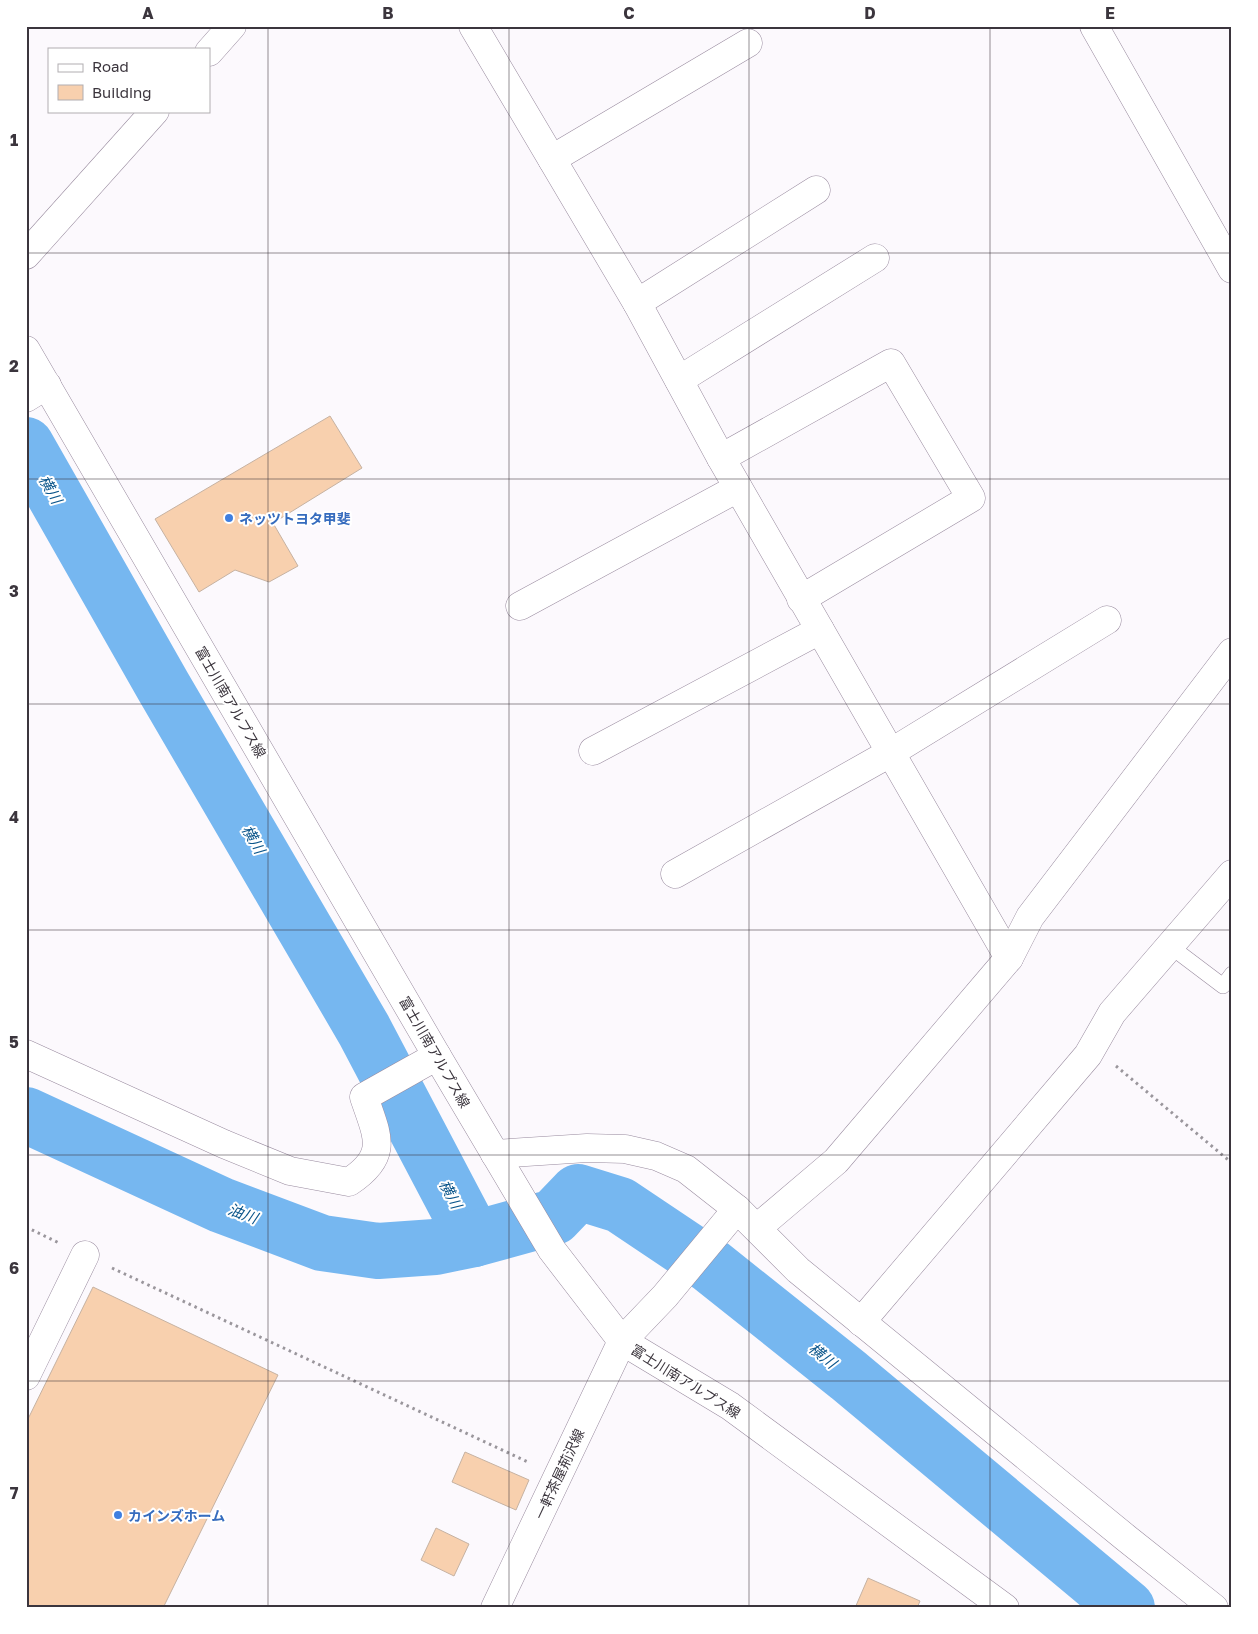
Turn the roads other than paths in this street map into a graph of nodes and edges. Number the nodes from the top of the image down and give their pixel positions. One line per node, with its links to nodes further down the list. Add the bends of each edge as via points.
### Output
1 (232, 26): 5 (street)
2 (473, 26): 7 (street)
3 (1094, 26): 11 (street)
4 (748, 43): 7 (street)
5 (210, 51)
6 (154, 112): 9 (street)
7 (552, 159): 12 (street)
8 (816, 190): 12 (street)
9 (26, 254)
10 (875, 258): 14 (street)
11 (1232, 269)
12 (637, 303): 14 (street)
13 (26, 350): 15 (street, 富士川南アルプス線)
14 (680, 380): 16 (street)
15 (33, 394): 31 (street, 富士川南アルプス線)
16 (720, 458): 17 (street); 18 (street, via 891,364 971,498)
17 (738, 488): 18 (street); 19 (street)
18 (801, 599): 21 (street)
19 (520, 606)
20 (1107, 620): 24 (street)
21 (820, 630): 23 (street); 24 (street)
22 (1232, 652): 28 (street, via 1030,917)
23 (593, 751)
24 (890, 753): 25 (street); 28 (street)
25 (674, 874)
26 (1232, 874): 27 (street)
27 (1170, 946): 29 (lane, via 1223,986); 36 (street, via 1112,1014 1088,1055)
28 (1009, 958): 34 (street, via 836,1161)
29 (1232, 974)
30 (26, 1054): 31 (street, via 290,1171 349,1182 372,1163 378,1140 364,1096)
31 (437, 1056): 32 (street, 富士川南アルプス線)
32 (495, 1154): 33 (street, via 587,1148 656,1156 686,1169); 37 (street, 富士川南アルプス線, via 552,1250)
33 (732, 1216): 34 (street); 37 (street, 一軒茶屋荊沢線, via 665,1296)
34 (757, 1228): 36 (street, via 798,1270)
35 (85, 1255): 38 (street)
36 (861, 1322): 41 (street)
37 (622, 1341): 39 (street, 一軒茶屋荊沢線); 40 (street, 富士川南アルプス線, via 730,1406)
38 (26, 1376)
39 (495, 1608)
40 (1005, 1608)
41 (1214, 1608)

